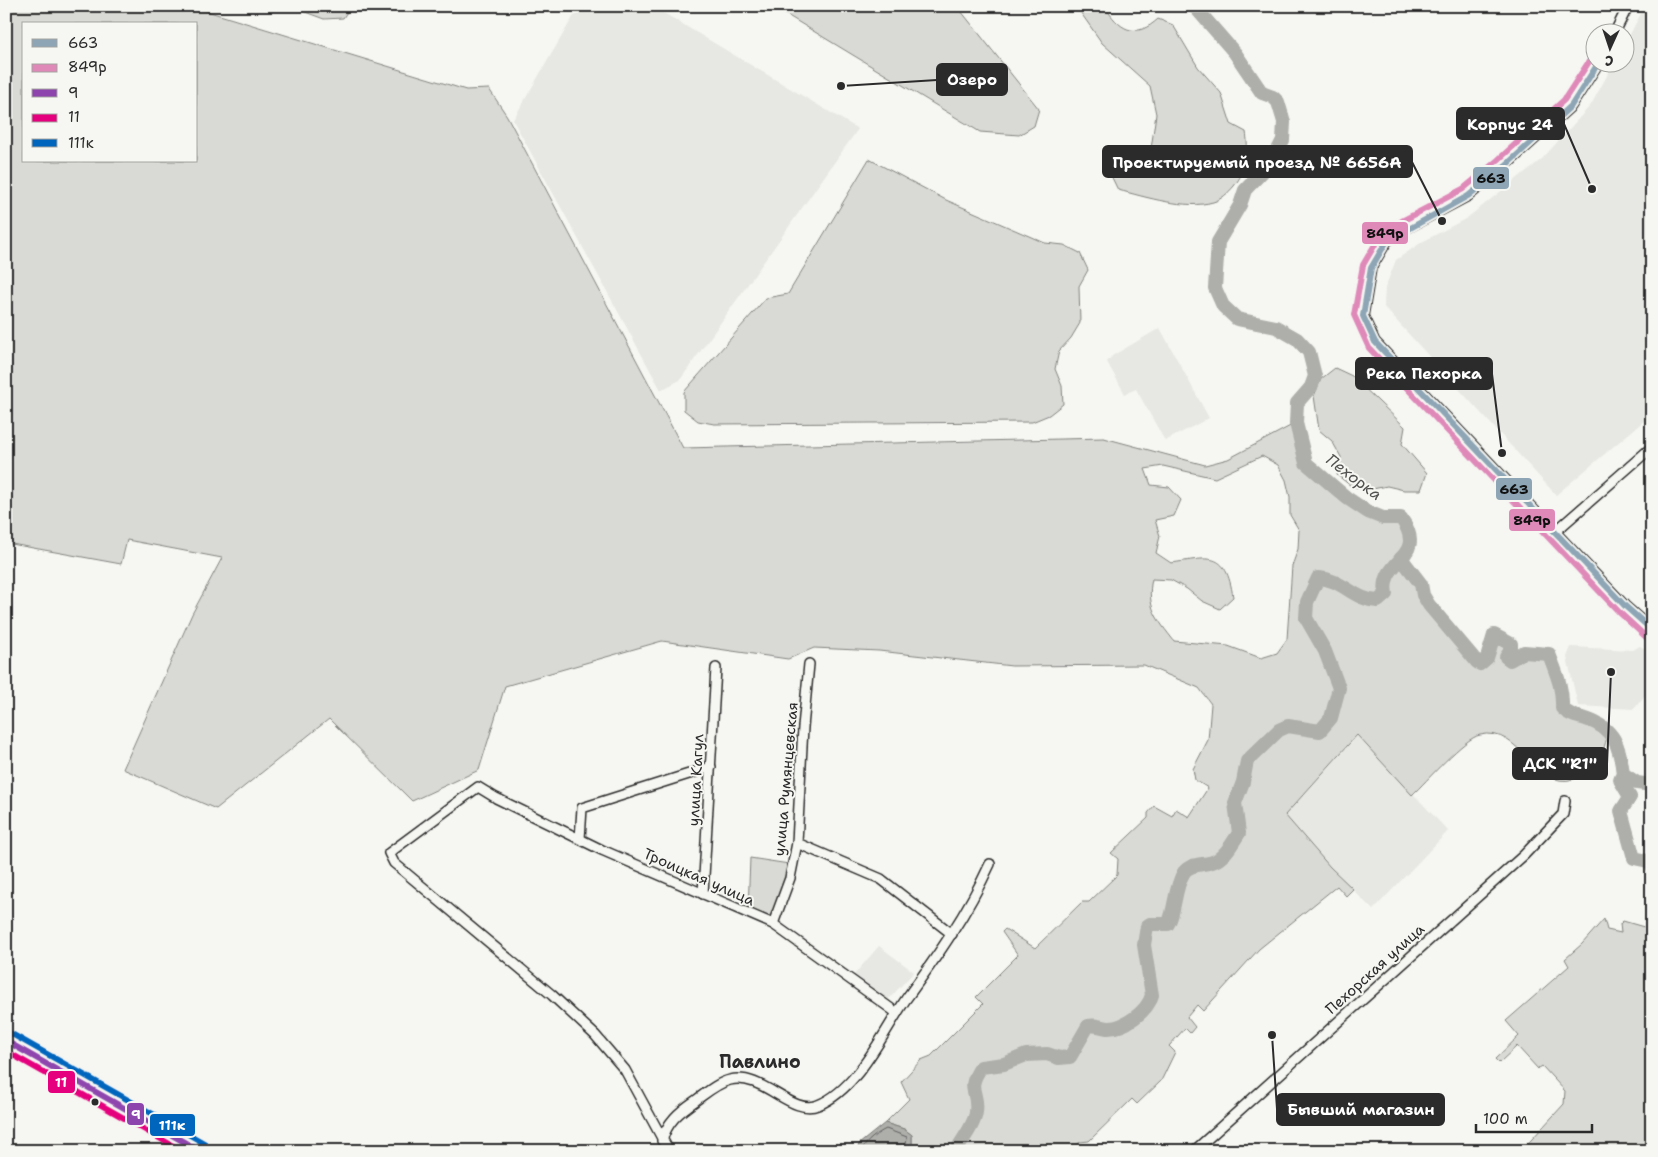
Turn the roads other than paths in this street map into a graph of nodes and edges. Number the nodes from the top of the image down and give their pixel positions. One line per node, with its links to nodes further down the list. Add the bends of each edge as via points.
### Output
1 (1628, 6): 2 (street)
2 (1619, 22)
3 (1593, 72): 5 (street, via 1571,106 1504,167 1468,196 1387,241 1371,268 1363,316 1375,342)
4 (1652, 447): 5 (street)
5 (1556, 531): 6 (street, via 1625,606)
6 (1652, 630)
7 (809, 664): 12 (street, улица Румянцевская)
8 (716, 668): 9 (street, улица Кагул)
9 (711, 767): 11 (street, via 582,808); 14 (street, улица Кагул)
10 (1565, 801): 22 (street, Пехорская улица, via 1563,814 1524,855)
11 (580, 839): 14 (street, Троицкая улица); 19 (street, Троицкая улица, via 478,787 389,852 394,863 595,1035 625,1070)
12 (797, 843): 15 (street, улица Румянцевская, via 790,878); 16 (street, via 881,880)
13 (990, 864): 16 (street, via 972,903)
14 (703, 894): 15 (street, Троицкая улица)
15 (773, 924): 17 (street, Троицкая улица)
16 (952, 934): 17 (street)
17 (897, 1013): 19 (street, via 849,1082 821,1104 803,1106 757,1081 731,1080 713,1088 682,1111 666,1127)
18 (6, 1042): 20 (main road)
19 (662, 1141): 21 (street)
20 (200, 1151)
21 (668, 1151)
22 (1194, 1151)

